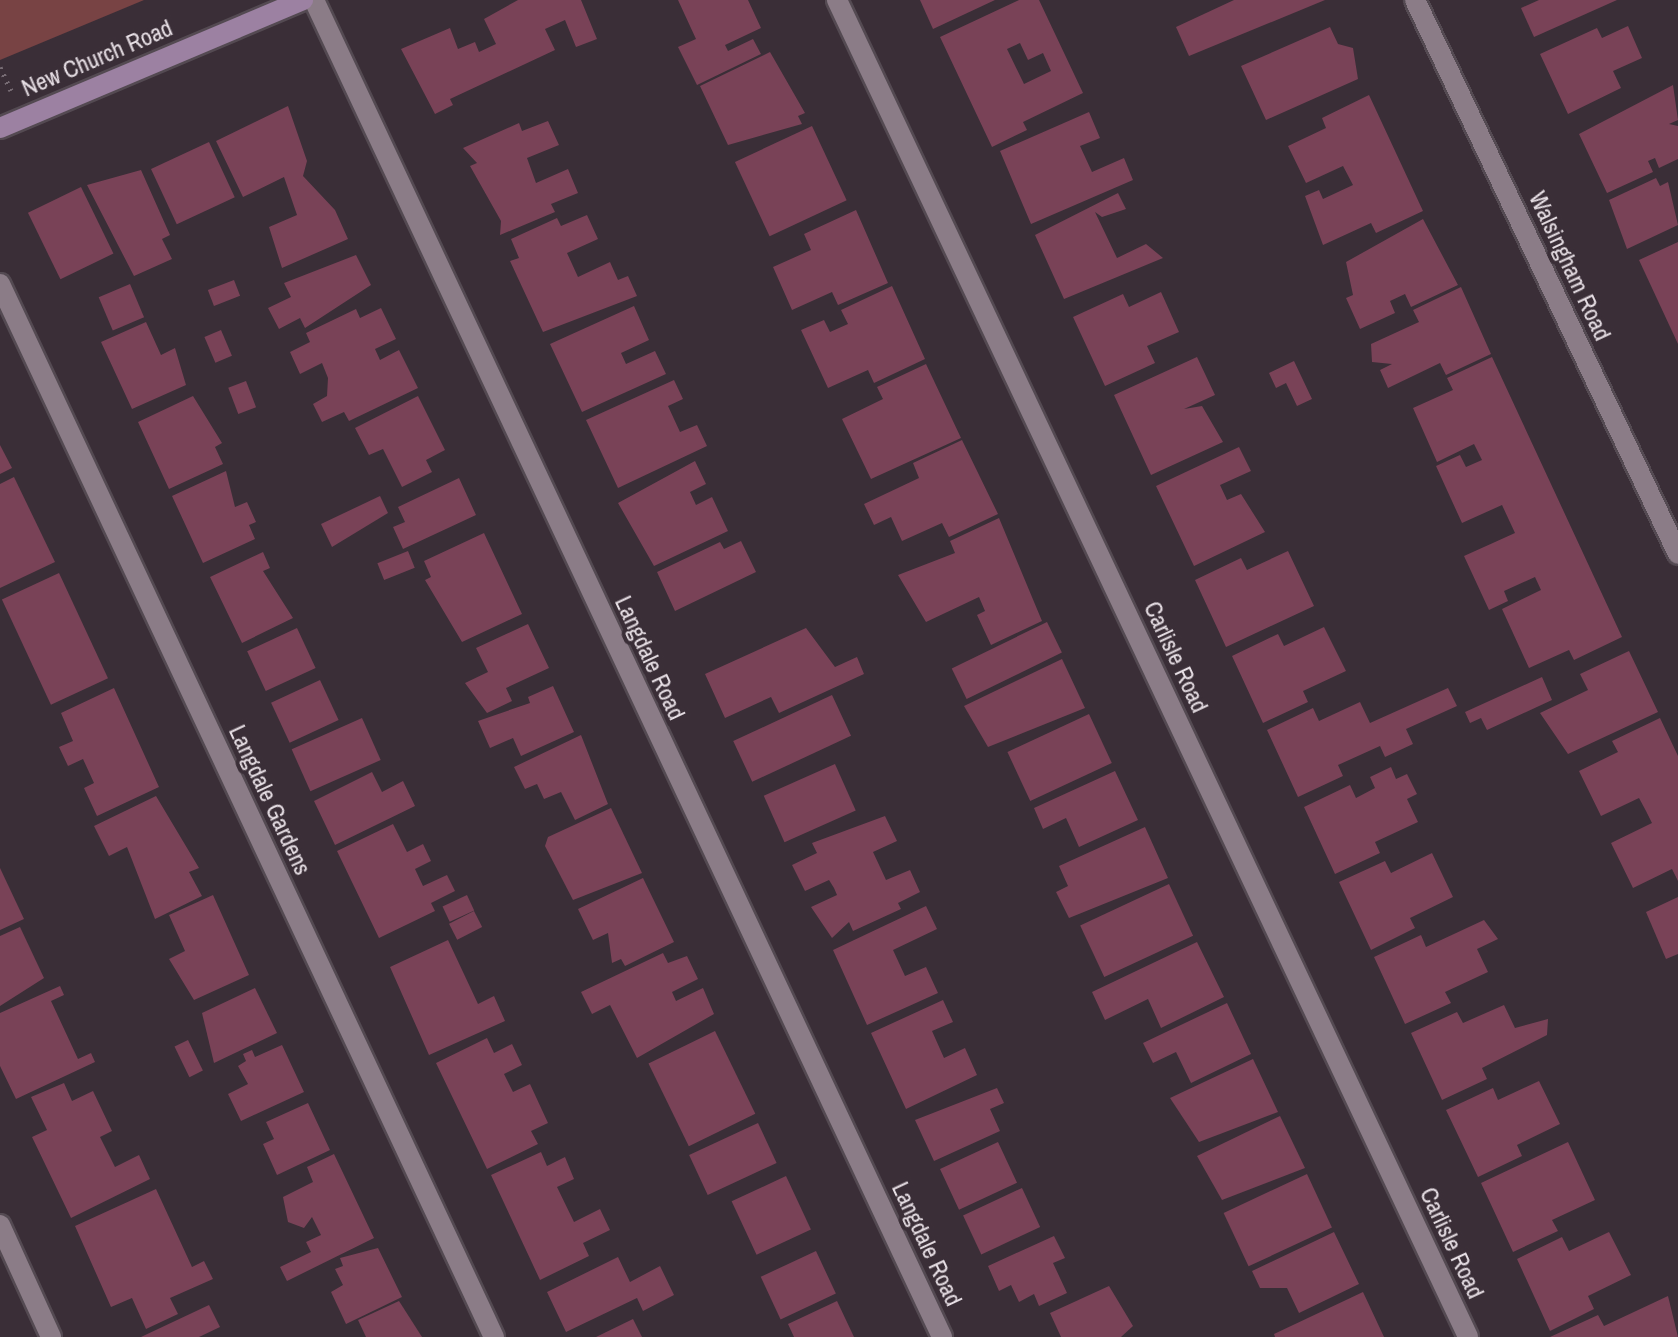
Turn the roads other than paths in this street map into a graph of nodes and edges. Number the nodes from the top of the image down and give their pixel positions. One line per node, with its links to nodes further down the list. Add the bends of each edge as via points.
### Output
1 (303, 0): 5 (main road, New Church Road)
2 (314, 0): 11 (street, Langdale Road)
3 (837, 0): 12 (street, Carlisle Road)
4 (1415, 0): 7 (street, Walsingham Road)
5 (0, 128)
6 (0, 284): 10 (street, Langdale Gardens)
7 (1678, 554)
8 (0, 1225): 9 (street)
9 (51, 1337)
10 (494, 1337)
11 (942, 1337)
12 (1468, 1337)

